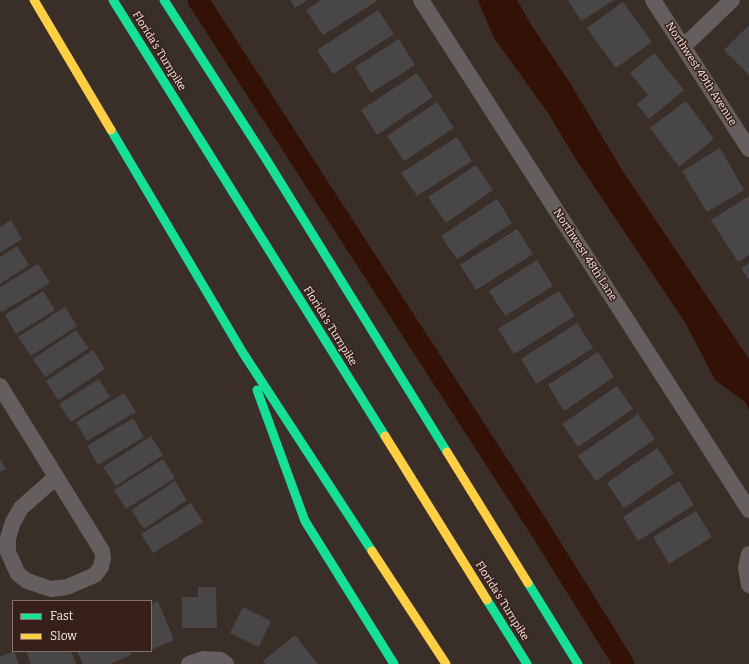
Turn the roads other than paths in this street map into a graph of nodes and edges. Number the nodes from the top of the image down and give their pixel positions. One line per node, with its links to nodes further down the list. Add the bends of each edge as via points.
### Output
1 (34, 0): 9 (highway)
2 (113, 0): 19 (highway, Florida's Turnpike)
3 (164, 0): 20 (highway, via 275,172)
4 (421, 0): 12 (street, Northwest 48th Lane)
5 (653, 0): 7 (street, Northwest 49th Avenue)
6 (732, 0): 7 (street)
7 (684, 46): 8 (street, Northwest 49th Avenue)
8 (749, 149)
9 (243, 353): 17 (highway, via 305,521); 18 (highway)
10 (0, 386): 11 (street)
11 (56, 477): 11 (street, via 21,508 8,538 8,552 18,574 27,581 51,589 67,587 95,575 101,567 103,558 98,544)
12 (749, 510)
13 (749, 554): 14 (street, via 746,567)
14 (749, 585)
15 (224, 662): 16 (street, via 203,659)
16 (189, 664)
17 (394, 664)
18 (446, 664)
19 (527, 664)
20 (578, 664)

